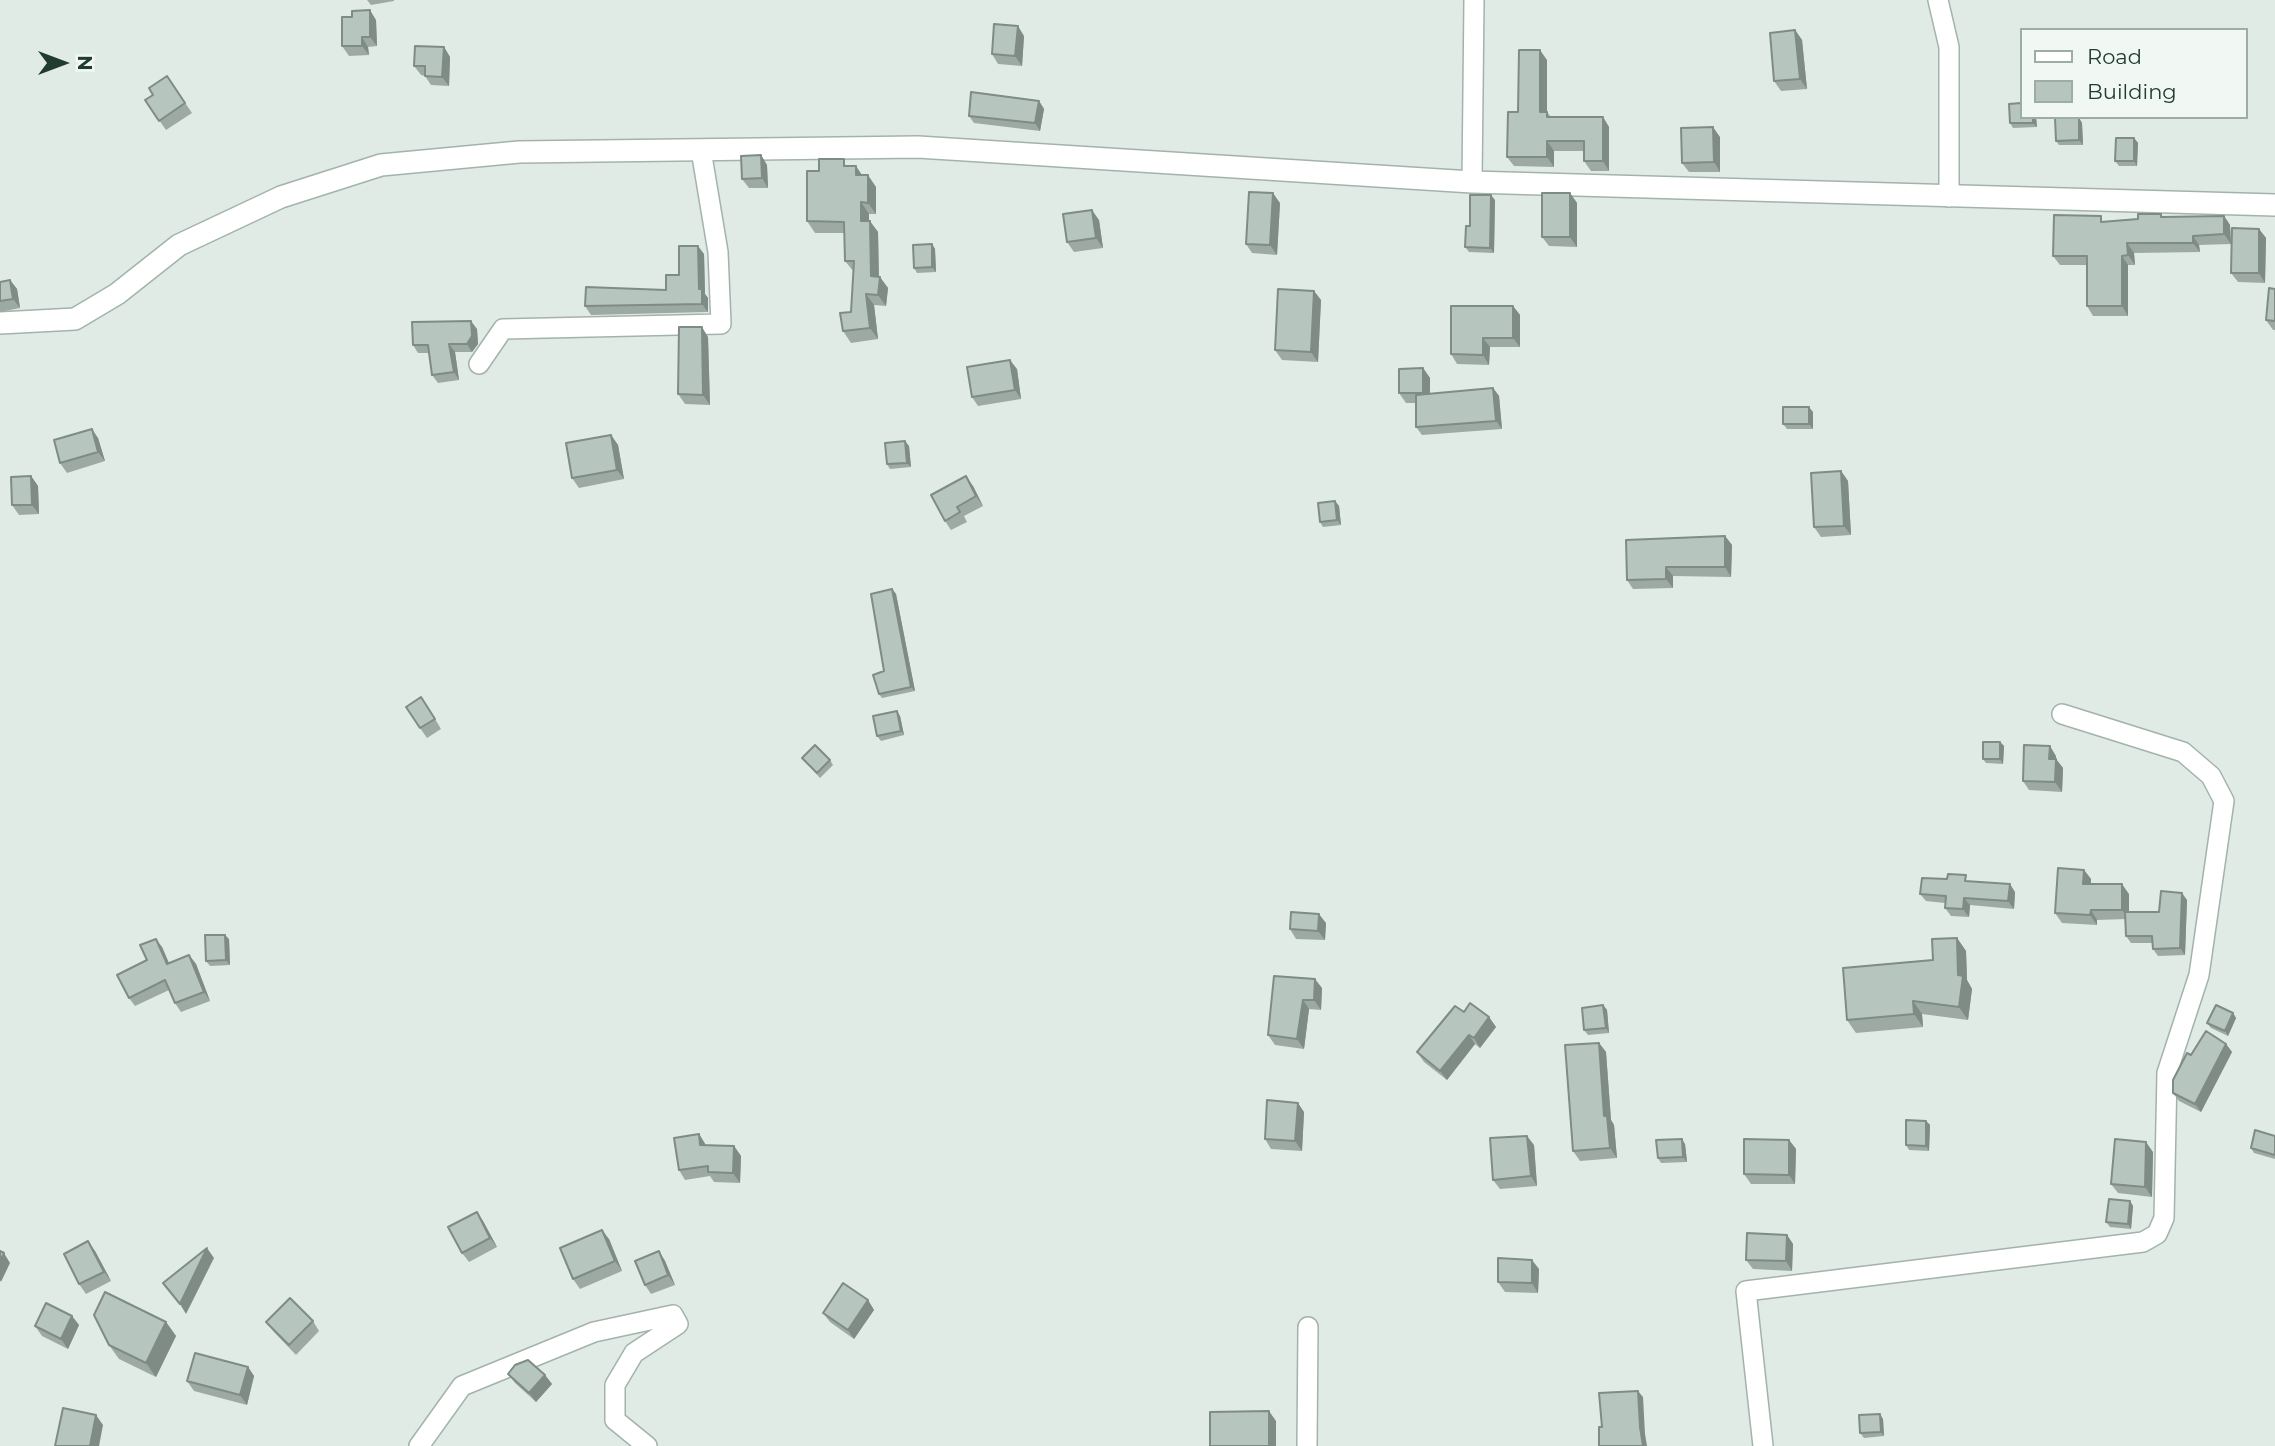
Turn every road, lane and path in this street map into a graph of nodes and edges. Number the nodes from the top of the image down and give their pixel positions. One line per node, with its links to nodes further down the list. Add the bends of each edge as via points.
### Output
1 (1474, 0): 4 (street)
2 (1938, 0): 5 (street, via 1949,47)
3 (701, 150): 4 (street, via 918,147); 7 (street, via 519,152 381,165 281,197 179,245 117,294 75,319); 8 (street, via 718,252 721,324 503,330)
4 (1472, 182): 5 (street)
5 (1949, 197): 6 (street)
6 (2275, 205)
7 (0, 323)
8 (479, 364)
9 (2062, 714): 14 (street, via 2183,752 2211,776 2224,801 2199,975 2167,1073 2164,1218 2157,1234 2143,1242 1746,1292)
10 (1308, 1327): 13 (street)
11 (419, 1446): 12 (street, via 462,1387 594,1332 673,1315 678,1324 634,1353 615,1385 615,1420)
12 (647, 1446)
13 (1307, 1446)
14 (1763, 1446)

